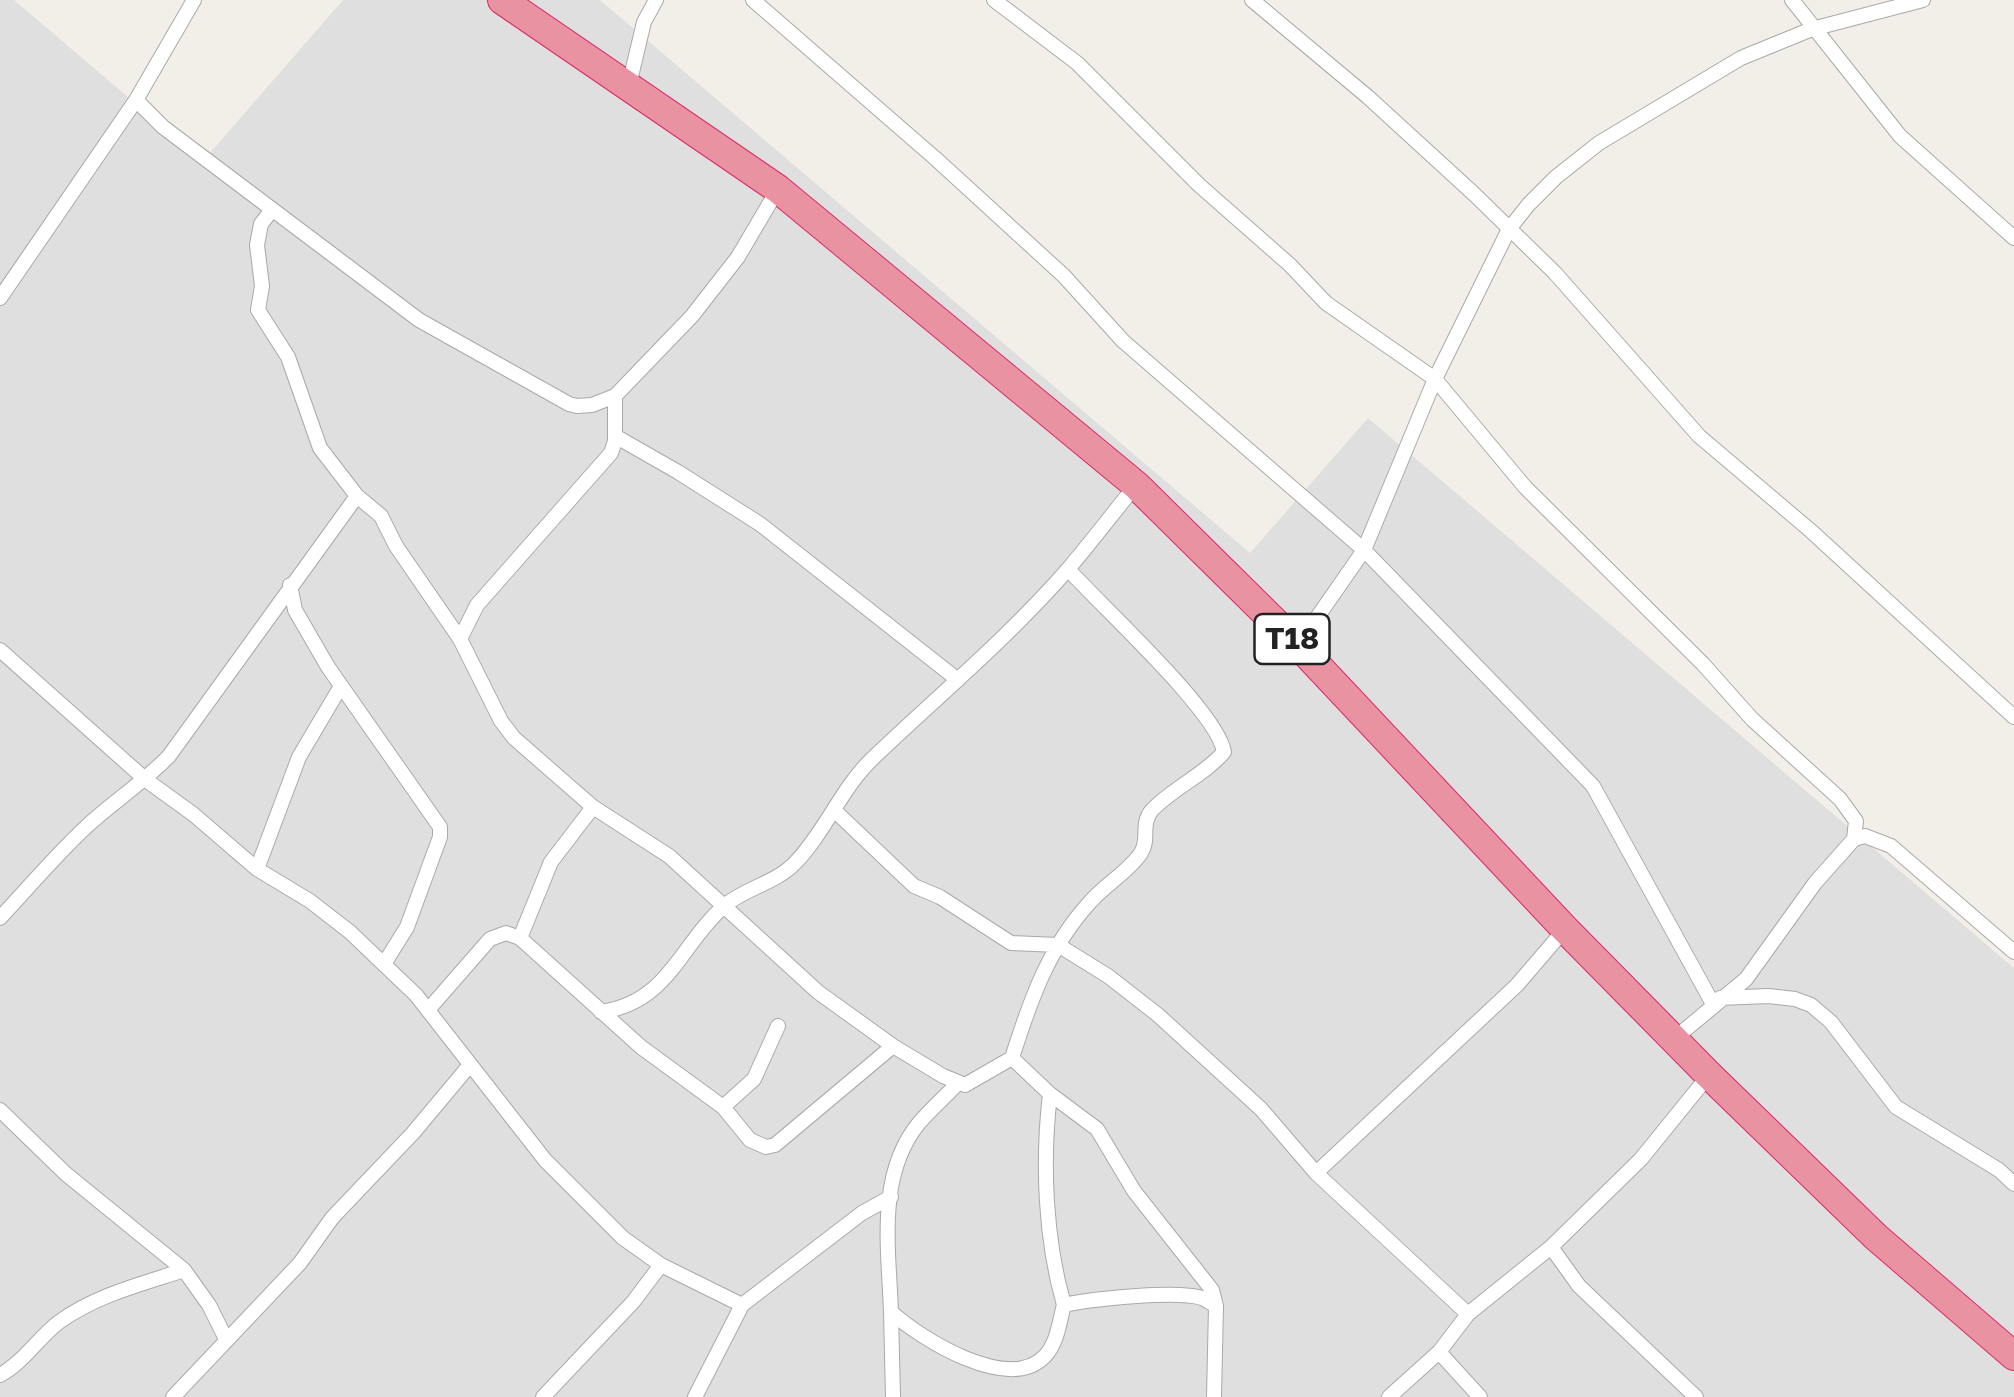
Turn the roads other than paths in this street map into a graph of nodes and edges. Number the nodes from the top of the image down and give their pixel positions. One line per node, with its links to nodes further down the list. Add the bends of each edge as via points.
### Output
1 (194, 0): 11 (street)
2 (502, 0): 10 (highway, T18)
3 (656, 0): 10 (street)
4 (753, 0): 22 (street, via 1064,276 1124,341)
5 (994, 0): 17 (street, via 1077,63 1326,303)
6 (1252, 0): 14 (street, via 1368,96)
7 (1792, 0): 9 (street)
8 (1923, 0): 9 (street)
9 (1812, 29): 14 (street, via 1741,58 1599,143); 15 (street, via 1900,136)
10 (629, 85): 12 (highway, T18)
11 (136, 100): 13 (street); 16 (street)
12 (778, 188): 18 (street, via 703,304); 20 (highway, T18)
13 (271, 211): 18 (street, via 420,320 569,404); 21 (street, via 260,224 257,246 258,310 288,357 320,448)
14 (1508, 229): 17 (street); 30 (street, via 1699,436)
15 (2014, 238)
16 (0, 298)
17 (1435, 379): 22 (street); 34 (street, via 1526,486 1752,719 1840,799 1856,821)
18 (615, 396): 19 (street)
19 (615, 436): 25 (street, via 611,453 477,605); 28 (street, via 760,524)
20 (1136, 485): 23 (street); 26 (highway, T18)
21 (357, 496): 24 (street); 25 (street, via 381,516)
22 (1364, 550): 26 (street); 43 (street, via 1593,786)
23 (1068, 569): 28 (street); 40 (street, via 1194,700 1224,752 1153,810 1141,853 1090,902)
24 (290, 585): 29 (street, via 295,610); 31 (street, via 195,724)
25 (460, 639): 32 (street, via 514,738)
26 (1298, 644): 38 (highway, T18)
27 (0, 650): 31 (street)
28 (958, 680): 33 (street, via 872,759)
29 (341, 686): 35 (street, via 299,758); 42 (street, via 440,827 407,927)
30 (2014, 716)
31 (146, 780): 35 (street); 37 (street, via 90,824)
32 (592, 807): 36 (street, via 669,856); 39 (street, via 552,862)
33 (834, 810): 36 (street, via 793,866); 40 (street, via 914,886 1011,943)
34 (1854, 839): 41 (street, via 1891,846); 43 (street, via 1758,965)
35 (257, 869): 42 (street, via 310,901)
36 (725, 906): 45 (street, via 643,1000); 48 (street, via 818,992)
37 (0, 918)
38 (1564, 929): 47 (highway, T18); 56 (street, via 1517,985)
39 (520, 938): 44 (street, via 506,933 490,939); 45 (street)
40 (1058, 945): 49 (street, via 1030,1000); 56 (street, via 1158,1015 1261,1109)
41 (2014, 952)
42 (384, 964): 44 (street)
43 (1716, 1001): 47 (street); 57 (street, via 1768,996 1811,1005 1896,1107)
44 (428, 1010): 50 (street)
45 (601, 1012): 54 (street)
46 (778, 1026): 54 (street, via 754,1079)
47 (1674, 1039): 51 (highway, T18)
48 (893, 1046): 52 (street); 54 (street, via 774,1144 758,1146)
49 (1012, 1058): 52 (street); 53 (street)
50 (470, 1066): 60 (street, via 544,1160 623,1238); 67 (street)
51 (1708, 1076): 59 (street, via 1641,1160); 69 (highway, T18, via 1876,1237)
52 (958, 1084): 58 (street, via 918,1124)
53 (1050, 1094): 63 (street, via 1052,1248); 64 (street, via 1098,1129 1134,1191 1205,1278)
54 (723, 1107)
55 (0, 1110): 61 (street)
56 (1316, 1173): 66 (street)
57 (2014, 1184)
58 (891, 1198): 62 (street); 65 (street)
59 (1551, 1247): 66 (street); 78 (street, via 1579,1286)
60 (662, 1265): 62 (street); 72 (street)
61 (184, 1270): 67 (street); 70 (street, via 92,1302)
62 (742, 1305): 73 (street)
63 (1064, 1305): 64 (street, via 1180,1296); 65 (street, via 1043,1358 1014,1369 975,1363 912,1331)
64 (1216, 1306): 75 (street)
65 (891, 1312): 74 (street)
66 (1468, 1314): 68 (street)
67 (226, 1339): 71 (street)
68 (1439, 1352): 76 (street); 77 (street)
69 (2014, 1356)
70 (0, 1375)
71 (173, 1397)
72 (542, 1397)
73 (695, 1397)
74 (893, 1397)
75 (1214, 1397)
76 (1388, 1397)
77 (1480, 1397)
78 (1696, 1397)

